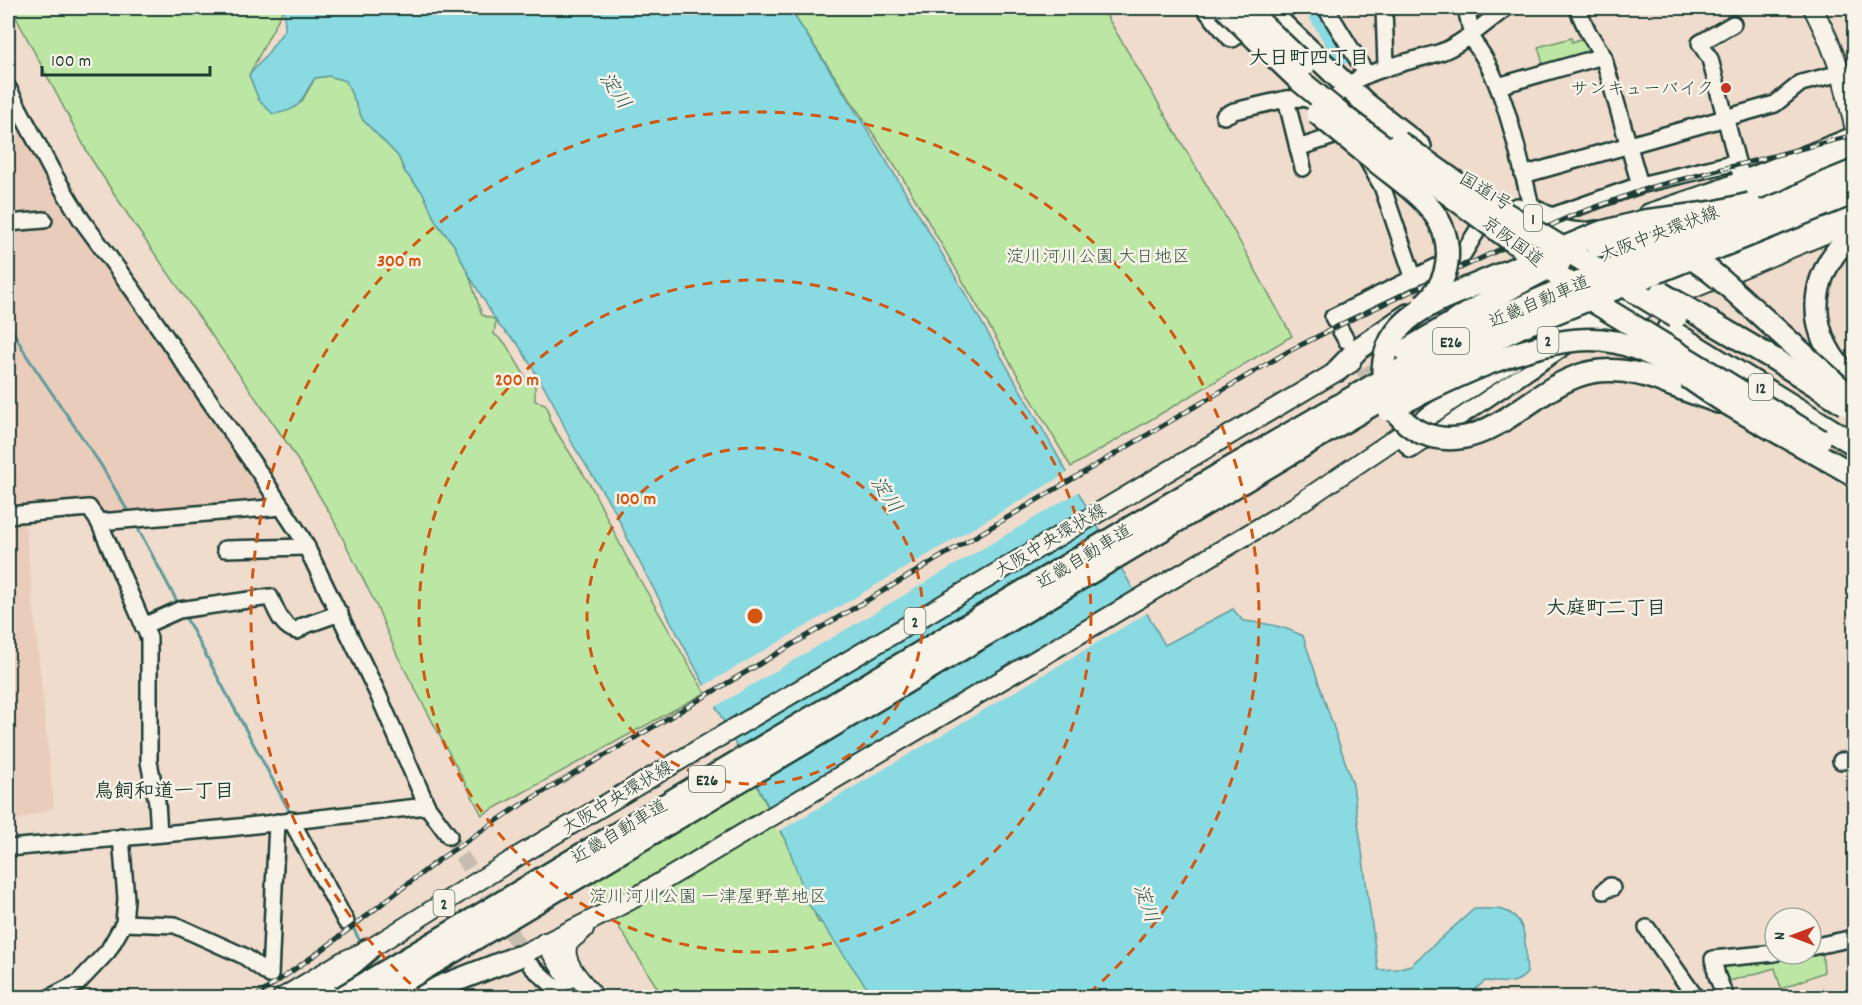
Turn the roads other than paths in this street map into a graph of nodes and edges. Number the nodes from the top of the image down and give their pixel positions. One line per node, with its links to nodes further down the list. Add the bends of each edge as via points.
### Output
1 (1208, 8): 49 (highway, bridge, via 1282,84 1431,208 1445,233 1448,257)
2 (1225, 8): 39 (highway, 京阪国道 / 1, bridge, via 1343,116 1422,176)
3 (1245, 8): 39 (highway, 京阪国道 / 1, bridge, via 1301,62)
4 (1265, 8): 17 (highway, 国道1号 / 1)
5 (1326, 8): 16 (street)
6 (1384, 8): 14 (street)
7 (1466, 8): 12 (street, via 1471,32)
8 (1506, 8): 12 (street)
9 (1577, 8): 13 (street)
10 (1813, 8): 15 (main road)
11 (1733, 24): 23 (street, via 1700,43 1710,59)
12 (1468, 38): 14 (street, via 1445,51); 18 (street, via 1477,46)
13 (1603, 56): 18 (street); 27 (street)
14 (1386, 66): 16 (street)
15 (1841, 73): 23 (street, via 1801,83 1776,104); 24 (main road)
16 (1367, 75): 17 (street)
17 (1347, 86): 21 (street); 40 (highway, 国道1号 / 1, via 1398,132)
18 (1498, 86): 33 (street)
19 (8, 88): 65 (street, via 81,219)
20 (1286, 99): 21 (street, via 1303,98); 22 (street); 28 (street)
21 (1333, 106): 25 (street)
22 (1224, 116)
23 (1726, 118): 27 (street); 32 (street)
24 (1854, 125)
25 (1346, 132): 28 (street); 47 (street, via 1382,186)
26 (1854, 138): 32 (highway, 国道1号 / 1)
27 (1629, 146): 33 (street); 35 (street)
28 (1298, 148): 30 (street)
29 (1854, 157): 48 (main road, 大阪中央環状線, bridge)
30 (1303, 168)
31 (1854, 171): 36 (highway, 近畿自動車道 / E26, bridge)
32 (1740, 172): 35 (street); 37 (highway, 国道1号 / 1)
33 (1523, 175): 35 (street, via 1531,206 1551,216)
34 (1854, 183): 49 (main road, via 1539,312 1497,320)
35 (1640, 185)
36 (1817, 186): 57 (highway, bridge, via 1715,212 1644,221 1586,237 1427,306 1402,325 1390,342 1384,361 1386,392 1400,416 1416,430 1445,439 1479,434 1564,381 1604,370 1640,373); 63 (highway, 近畿自動車道 / E26, bridge, via 1476,328)
37 (1715, 193): 40 (highway, 国道1号 / 1, via 1608,229 1580,234 1549,227); 48 (highway, via 1526,274)
38 (1854, 193): 68 (highway, 近畿自動車道 / E26, bridge, via 1520,327 1464,354)
39 (1464, 196): 50 (highway, 1, bridge); 58 (highway, 1, bridge, via 1683,305); 62 (highway, 京阪国道 / 1, bridge, via 1596,303)
40 (1497, 198): 47 (street, via 1463,254)
41 (1854, 207): 54 (main road, 2, via 1750,246 1578,321)
42 (44, 220): 44 (street)
43 (1854, 222): 46 (main road)
44 (8, 223)
45 (1854, 230): 46 (main road); 55 (highway, via 1824,272 1816,305 1818,325 1828,351)
46 (1816, 237): 51 (main road)
47 (1414, 279): 52 (street, via 1333,317)
48 (1456, 309): 49 (main road, 大阪中央環状線)
49 (1426, 313): 53 (highway, via 1358,349)
50 (1672, 323): 59 (highway); 60 (highway, 12)
51 (1584, 333): 54 (main road); 61 (street)
52 (1346, 340)
53 (1338, 370): 85 (main road, 大阪中央環状線 / 2, via 520,855)
54 (1482, 380): 83 (main road, 2, via 1294,507)
55 (1854, 382)
56 (1854, 400): 63 (highway, bridge, via 1694,260 1655,243 1620,241 1578,254 1439,330 1323,403)
57 (1733, 407): 64 (highway, bridge); 68 (highway, bridge, via 1665,362 1627,345 1591,339 1551,344 1462,375 1403,402 1180,526)
58 (1854, 411)
59 (1854, 427)
60 (1854, 444)
61 (1408, 447)
62 (1854, 462)
63 (1227, 470): 91 (highway, 近畿自動車道 / E26, bridge)
64 (1854, 475)
65 (282, 507): 67 (street); 69 (street)
66 (8, 514): 67 (street, via 89,508)
67 (99, 522): 72 (street)
68 (1134, 546): 92 (highway, 近畿自動車道 / E26, bridge)
69 (307, 547): 70 (street); 71 (street)
70 (225, 549)
71 (340, 613): 72 (street, via 297,631 285,627 270,597 183,609); 73 (street)
72 (143, 626): 75 (street, via 149,638 149,762)
73 (428, 806): 74 (street); 76 (street)
74 (284, 821): 75 (street); 79 (street); 80 (street, via 270,975 244,956 175,925)
75 (159, 834): 77 (street)
76 (449, 836)
77 (120, 837): 78 (street); 80 (street, via 126,899)
78 (8, 848)
79 (346, 922)
80 (124, 923): 88 (street, via 108,951 78,983)
81 (1647, 928): 99 (street)
82 (1854, 938): 84 (street)
83 (557, 941): 87 (main road, 2); 97 (main road, via 564,974); 98 (main road)
84 (1823, 944)
85 (368, 950): 89 (main road, 大阪中央環状線 / 2); 90 (highway)
86 (1763, 954): 100 (street, via 1713,958)
87 (529, 965): 93 (highway); 94 (main road, 2); 95 (street); 96 (street)
88 (49, 998)
89 (282, 998)
90 (304, 998)
91 (341, 998)
92 (375, 998)
93 (411, 998)
94 (434, 998)
95 (554, 998)
96 (567, 998)
97 (586, 998)
98 (595, 998)
99 (1696, 998)
100 (1726, 998)

